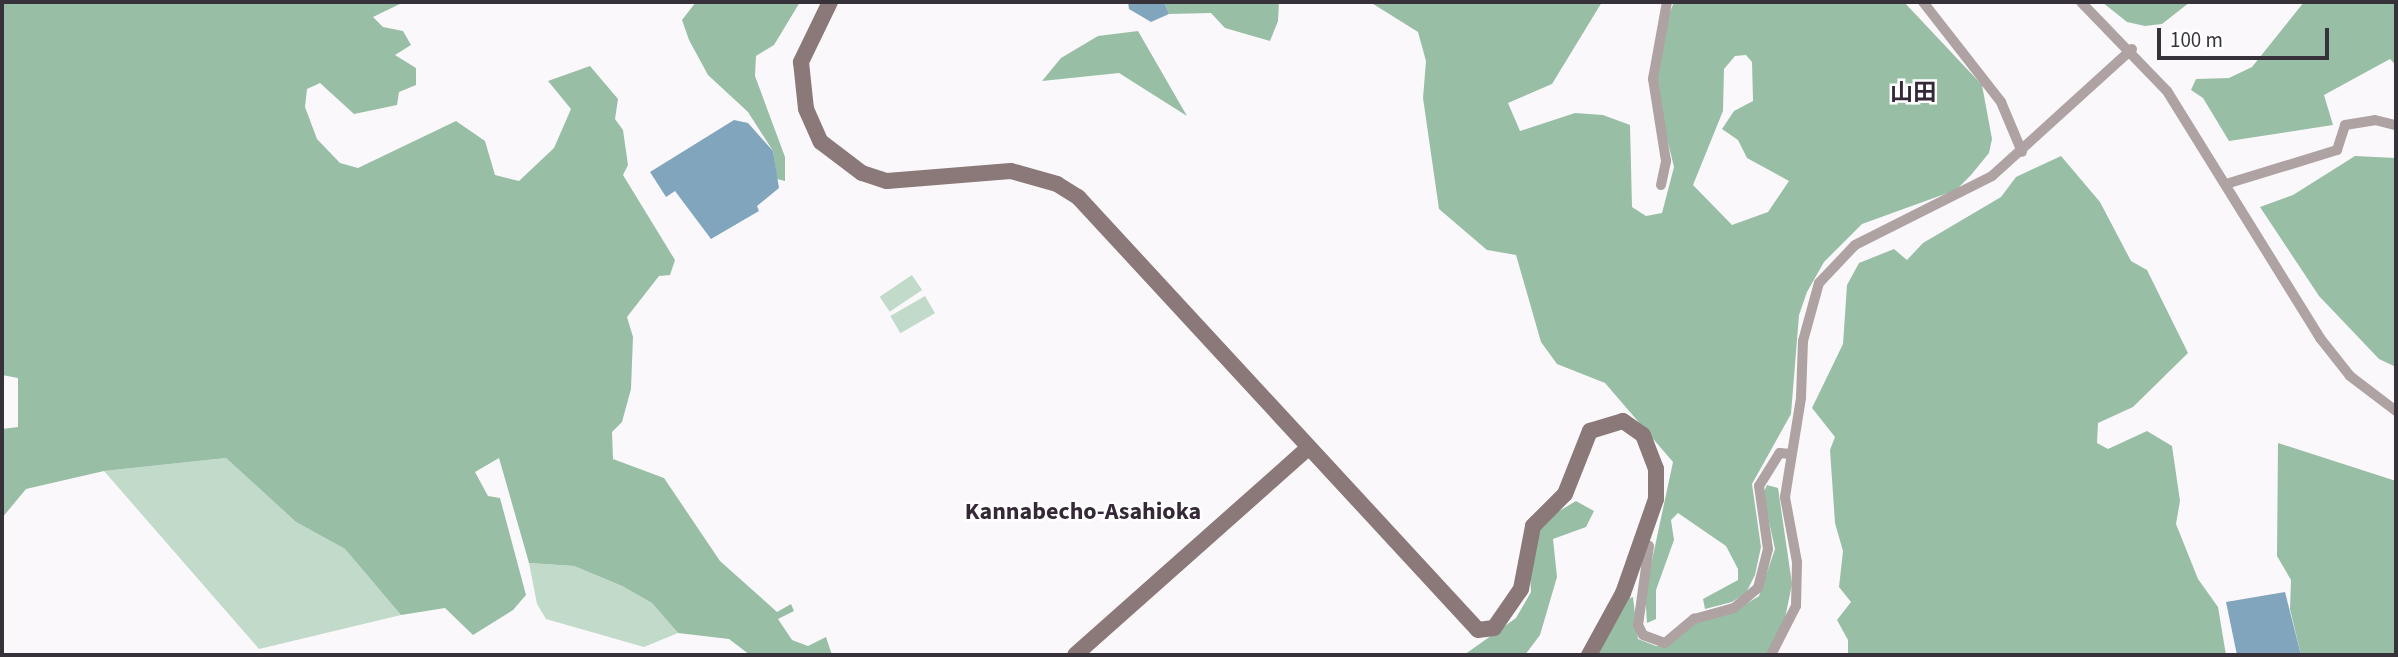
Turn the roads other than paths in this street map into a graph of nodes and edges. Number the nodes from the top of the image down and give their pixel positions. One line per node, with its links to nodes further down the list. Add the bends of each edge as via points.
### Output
1 (830, 2): 11 (street, via 801,62 806,109 821,142 862,173 887,181 1011,171 1057,184 1078,197)
2 (1667, 2): 9 (street, via 1653,79 1666,161)
3 (1923, 2): 7 (street, via 2001,102)
4 (2081, 2): 5 (street)
5 (2129, 52): 7 (street); 8 (street, via 2168,91)
6 (2395, 125): 8 (street, via 2375,120 2345,125 2337,150)
7 (2022, 152): 12 (street, via 1968,192 1888,226 1832,264 1809,308)
8 (2226, 184): 10 (street, via 2277,277 2319,338 2350,376)
9 (1661, 186)
10 (2396, 411)
11 (1308, 447): 13 (street, via 1478,630 1494,628 1516,598 1525,580 1533,526 1565,494 1586,439 1598,424 1623,421 1643,435 1652,452 1658,484); 14 (street)
12 (1790, 454): 13 (street, via 1780,453 1759,486 1768,549 1758,588 1734,608 1694,619 1665,643 1643,635 1638,625 1649,546); 16 (street, via 1785,498 1798,584 1789,624)
13 (1642, 541): 15 (street, via 1623,593)
14 (1075, 655)
15 (1589, 655)
16 (1771, 655)

